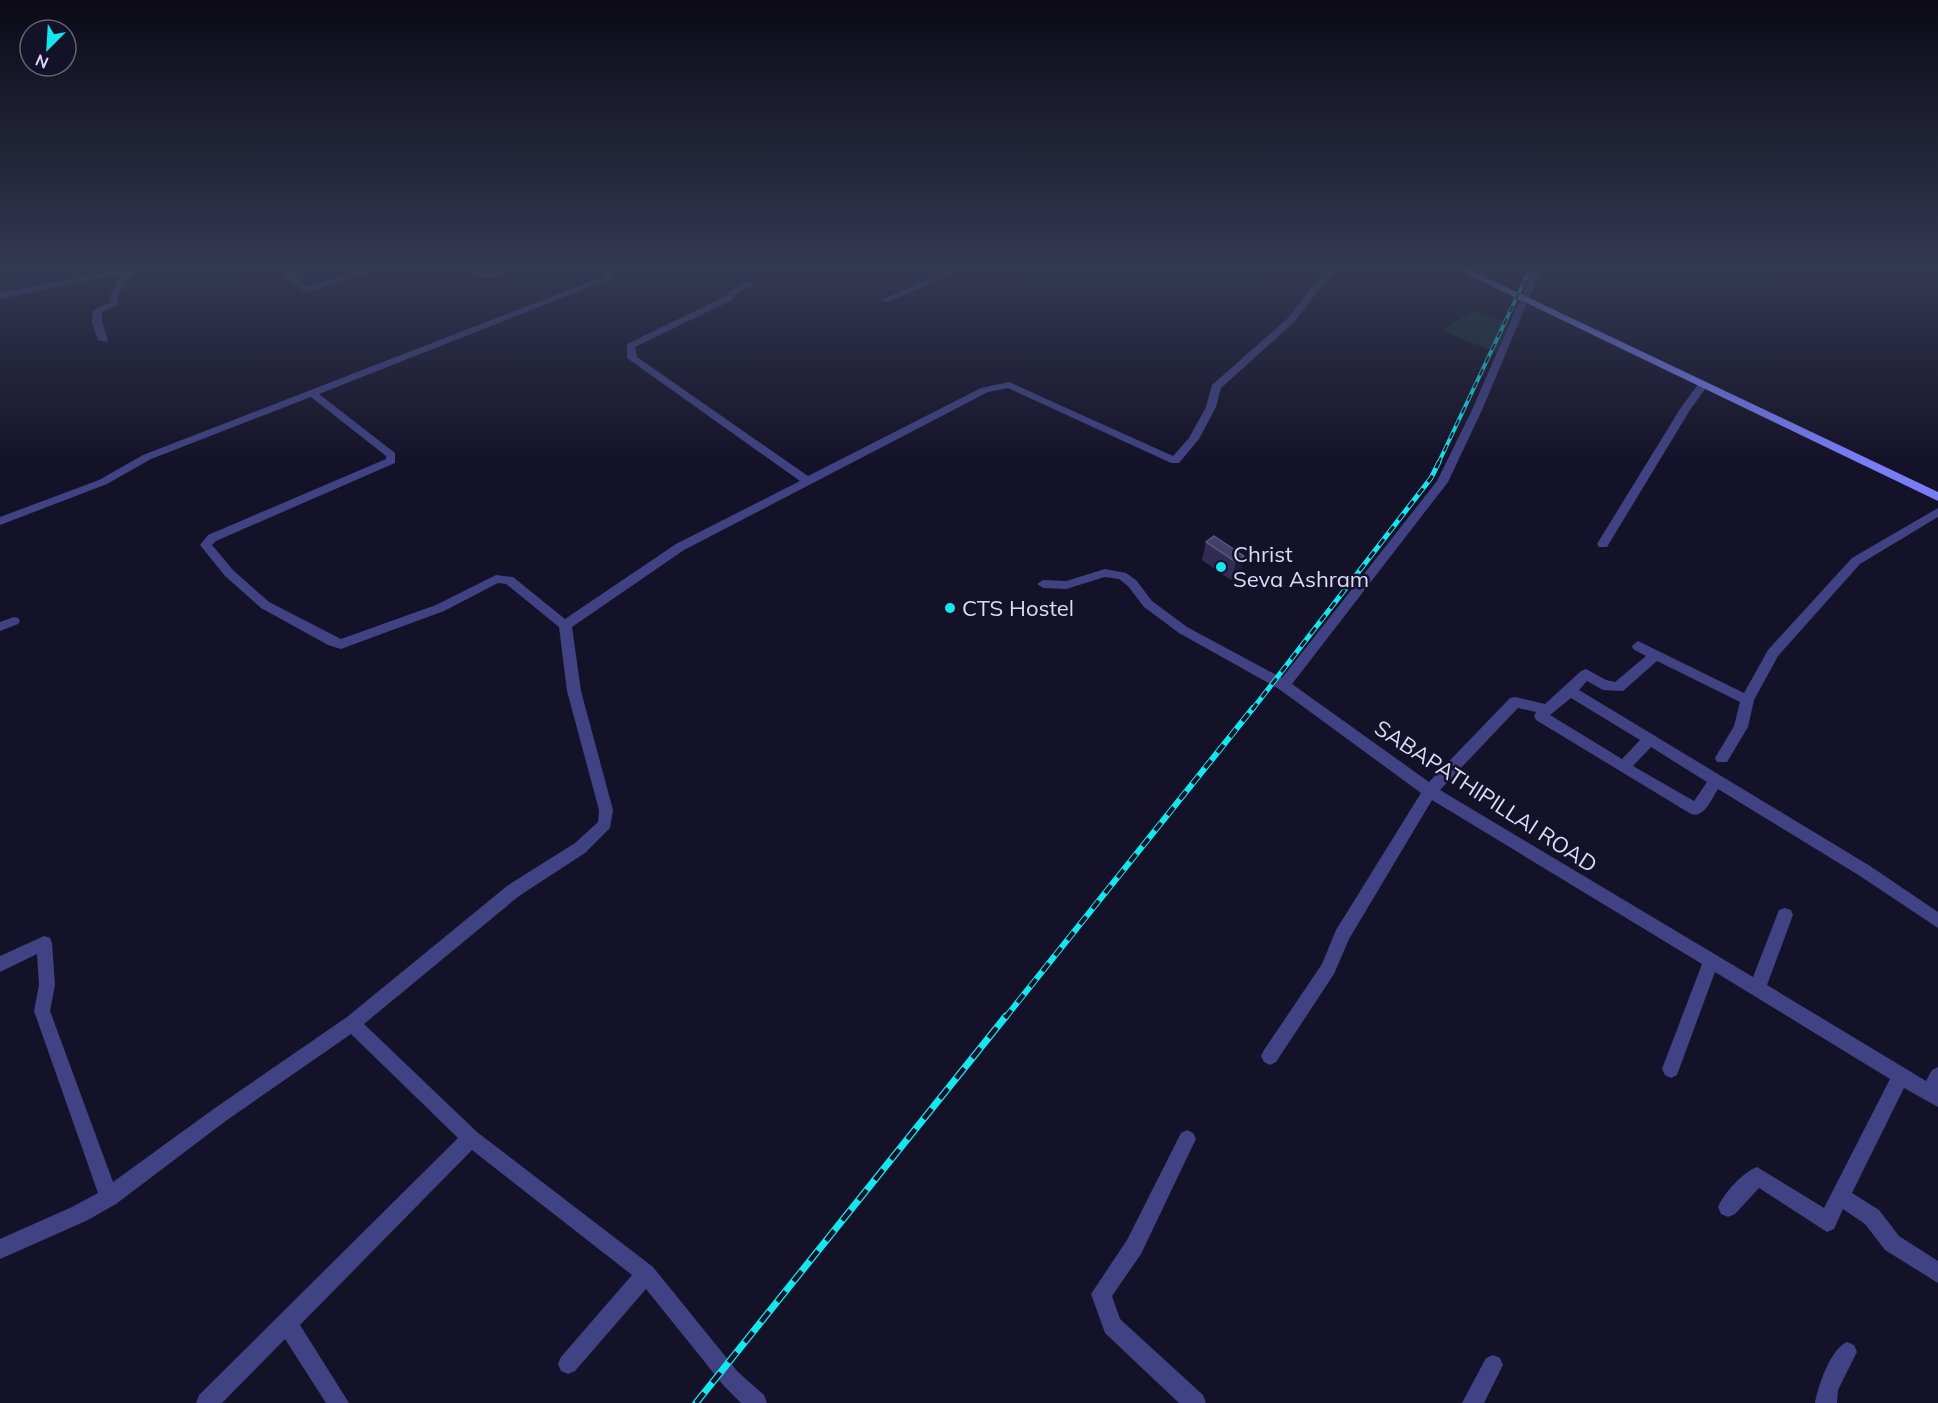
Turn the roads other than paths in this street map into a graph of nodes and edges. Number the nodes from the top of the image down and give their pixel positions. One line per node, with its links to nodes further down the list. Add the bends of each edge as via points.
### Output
1 (100, 332): 7 (street)
2 (466, 332): 9 (street)
3 (658, 332): 10 (street, via 630,346 632,358)
4 (1277, 332): 10 (street, via 1216,387 1211,407 1194,439 1175,461 1009,385 984,390)
5 (1510, 332): 21 (street, via 1442,482)
6 (1595, 332): 8 (main road)
7 (103, 340)
8 (1703, 385): 11 (main road); 14 (street)
9 (310, 392): 13 (street, via 147,457 104,482); 17 (street, via 390,455 391,461 212,538 206,545 228,573 266,605 341,644 440,608 496,579 509,580)
10 (806, 480): 17 (street, via 680,547)
11 (1938, 496)
12 (1938, 512): 23 (street, via 1856,561 1773,652)
13 (0, 521)
14 (1603, 544)
15 (1043, 584): 21 (street, SABAPATHIPILLAI ROAD, via 1066,585 1105,573 1122,576 1148,604 1183,630)
16 (14, 621): 18 (street)
17 (565, 625): 35 (street, via 574,692 606,810 604,824 580,848 513,891)
18 (0, 627)
19 (1638, 646): 20 (street)
20 (1655, 655): 22 (street, via 1618,687 1603,685 1586,674); 23 (street)
21 (1284, 686): 29 (street, SABAPATHIPILLAI ROAD)
22 (1570, 691): 24 (street); 25 (street)
23 (1747, 700): 26 (street, via 1741,727)
24 (1547, 710): 27 (street, via 1541,717); 29 (street, via 1515,702)
25 (1650, 739): 27 (street); 28 (street)
26 (1722, 758)
27 (1623, 767): 28 (street, via 1696,810)
28 (1716, 780): 31 (street, via 1865,871)
29 (1430, 791): 32 (street, SABAPATHIPILLAI ROAD); 36 (street, via 1342,935 1328,969)
30 (1785, 915): 34 (street)
31 (1938, 921)
32 (1711, 961): 34 (street, SABAPATHIPILLAI ROAD); 37 (street)
33 (0, 964): 43 (street, via 44,943 47,985 42,1011)
34 (1757, 988): 38 (street, SABAPATHIPILLAI ROAD)
35 (353, 1023): 40 (street); 43 (street)
36 (1270, 1056)
37 (1671, 1069)
38 (1901, 1075): 39 (street, SABAPATHIPILLAI ROAD); 42 (street)
39 (1935, 1088)
40 (471, 1138): 47 (street); 48 (street)
41 (1187, 1139): 55 (street, via 1134,1247 1101,1294 1112,1326)
42 (1840, 1196): 44 (street, via 1827,1222 1757,1176); 46 (street, via 1872,1217 1892,1243)
43 (109, 1197): 45 (street)
44 (1728, 1208)
45 (0, 1250)
46 (1938, 1273)
47 (646, 1274): 50 (street); 54 (street, via 731,1379)
48 (286, 1322): 52 (street); 53 (street)
49 (1847, 1352): 57 (street, via 1828,1389)
50 (568, 1364)
51 (1493, 1365): 56 (street)
52 (207, 1403)
53 (338, 1403)
54 (756, 1403)
55 (1195, 1403)
56 (1473, 1403)
57 (1826, 1403)

